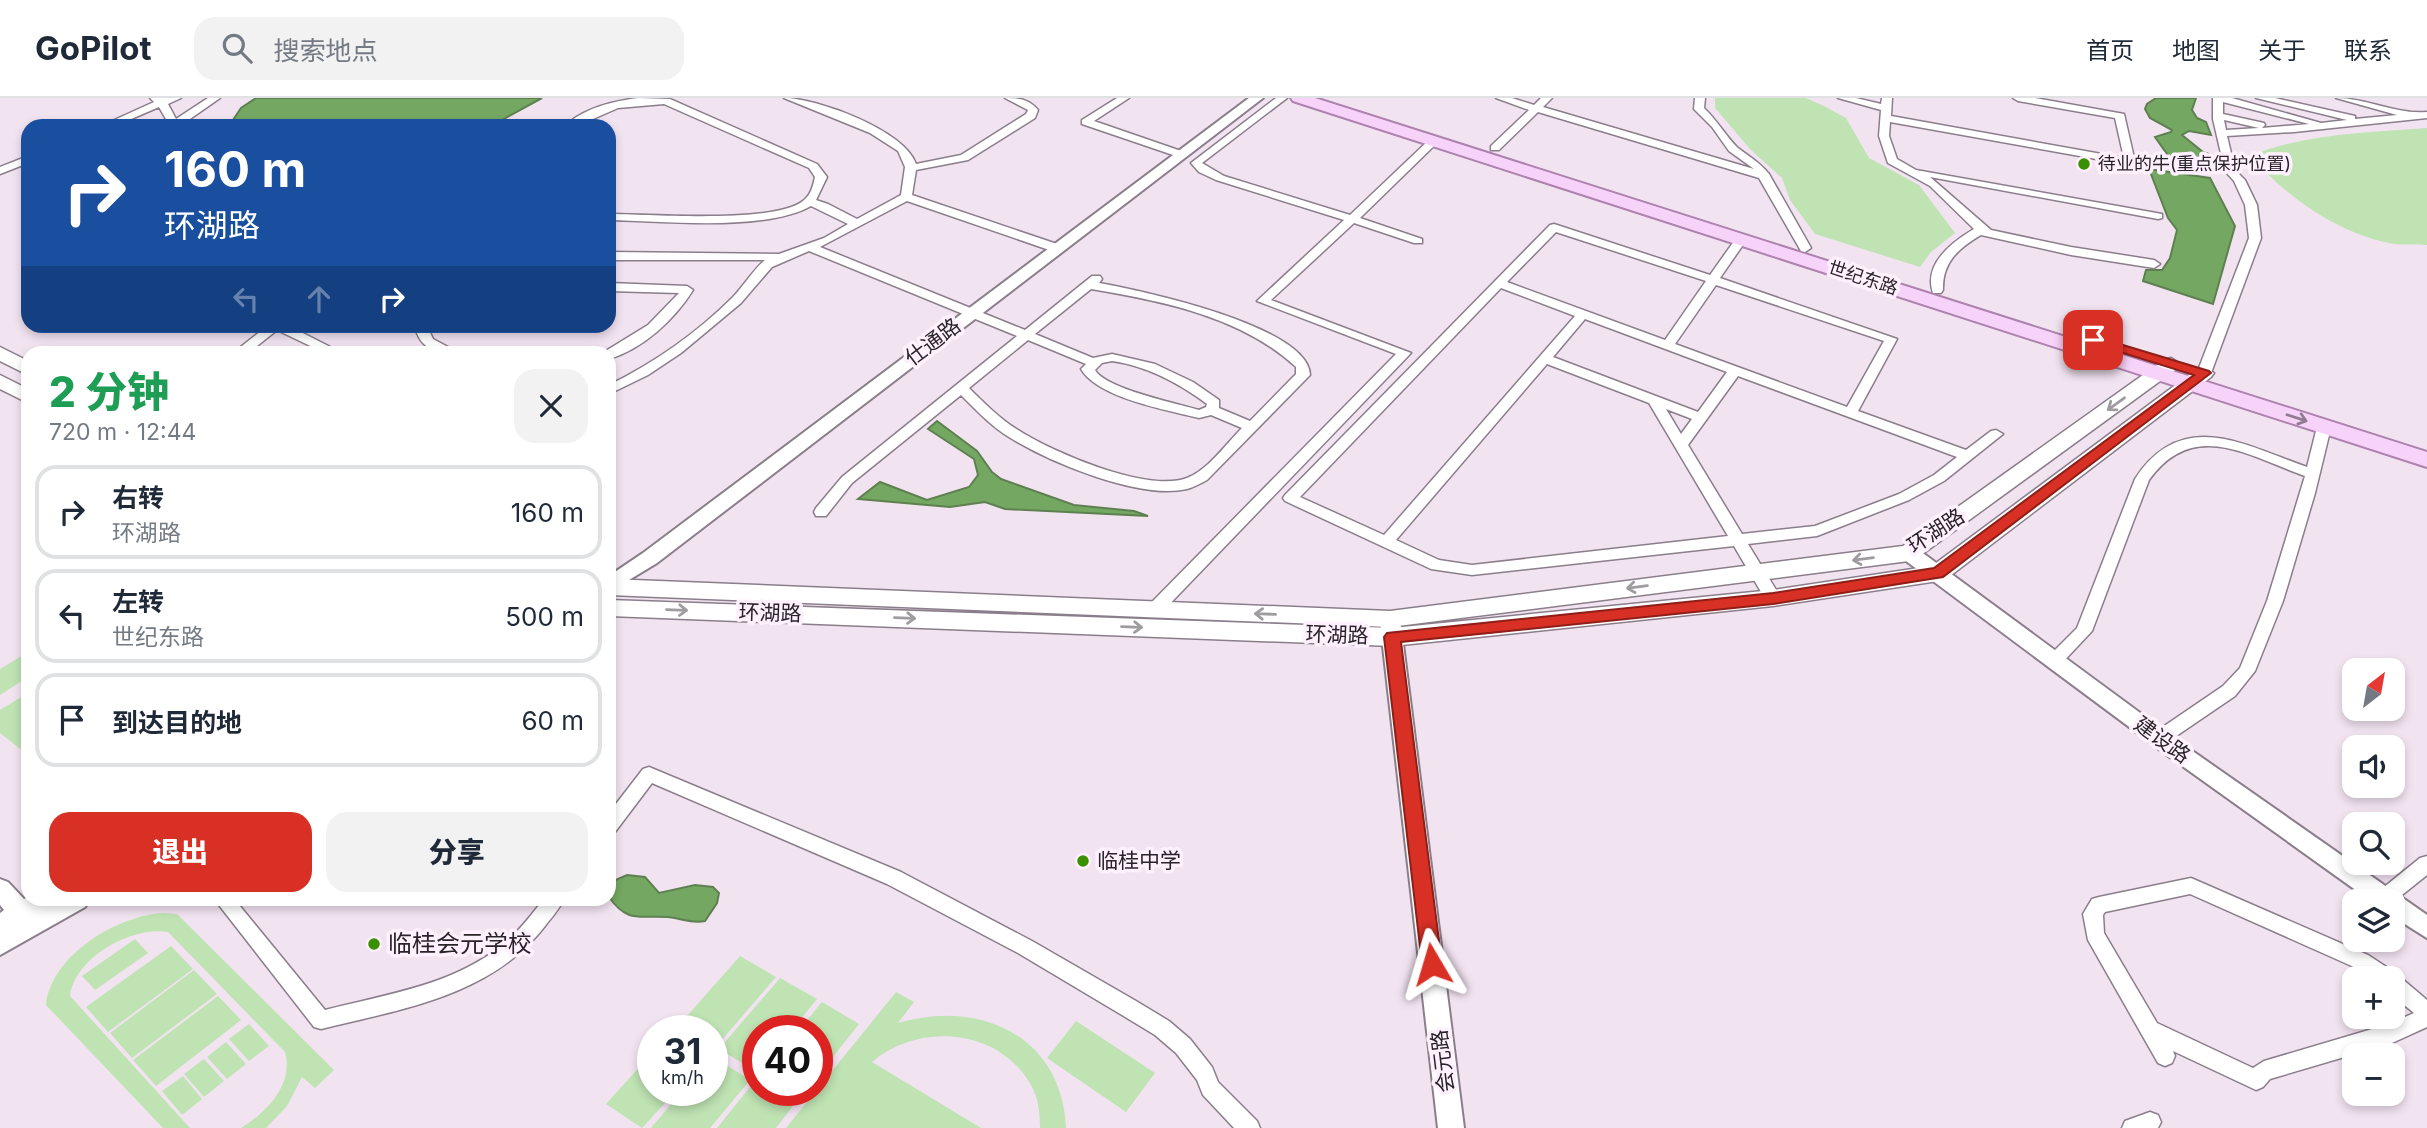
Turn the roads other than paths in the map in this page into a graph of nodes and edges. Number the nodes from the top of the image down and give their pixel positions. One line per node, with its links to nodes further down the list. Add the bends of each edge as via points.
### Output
1 (176, 98): 19 (street)
2 (215, 98): 27 (street)
3 (789, 98): 37 (street, via 884,136 908,157)
4 (1010, 98): 37 (street, via 1031,107 1031,116 964,158)
5 (1124, 98): 35 (street, via 1086,122)
6 (1246, 98): 35 (street, 仕通路)
7 (1257, 98): 35 (street, 仕通路)
8 (1282, 98): 45 (street, via 1196,163 1220,178)
9 (1298, 98): 33 (main road, 世纪东路)
10 (1334, 98): 34 (main road, 世纪东路)
11 (1501, 98): 21 (street)
12 (1547, 98): 21 (street)
13 (1700, 98): 40 (street, via 1699,109 1733,149)
14 (1843, 98): 22 (street)
15 (2018, 98): 20 (street)
16 (2219, 98): 23 (street); 30 (street)
17 (2262, 98): 29 (street)
18 (2341, 98): 24 (street)
19 (159, 100): 25 (street); 26 (street)
20 (2080, 103): 22 (street, via 2120,111 2130,162)
21 (1535, 108): 34 (street); 40 (street)
22 (1886, 108): 38 (street, via 1888,156)
23 (2218, 116): 31 (street); 32 (street)
24 (2422, 116): 29 (street)
25 (120, 119)
26 (171, 119)
27 (184, 119)
28 (582, 119): 42 (street, via 626,102 655,99 680,106 813,166 821,177)
29 (2369, 122): 30 (street)
30 (2326, 125): 31 (street)
31 (2278, 130): 32 (street)
32 (2223, 133): 77 (street, via 2230,171 2251,205 2255,238)
33 (1433, 142): 45 (street); 48 (main road, 世纪东路)
34 (1495, 148): 52 (main road, 世纪东路)
35 (1177, 153): 51 (street, 仕通路)
36 (21, 162): 39 (street)
37 (911, 168): 41 (street)
38 (1908, 170): 43 (street); 47 (street, via 1934,184)
39 (0, 172)
40 (1765, 176): 52 (street)
41 (906, 197): 46 (street); 51 (street)
42 (809, 202): 44 (street, via 768,214); 46 (street)
43 (2158, 216)
44 (616, 217)
45 (1352, 219): 49 (street); 105 (street, via 1263,301 1405,353)
46 (857, 224): 50 (street)
47 (1981, 230): 55 (street); 59 (street, via 1949,253 1935,279)
48 (1741, 239): 56 (street); 75 (main road, 世纪东路)
49 (1418, 241)
50 (808, 247): 54 (street); 60 (street)
51 (1053, 247): 60 (street, 仕通路)
52 (1805, 247): 59 (main road, 世纪东路)
53 (616, 256): 54 (street)
54 (779, 257): 79 (street, via 765,265 738,298 704,328)
55 (2154, 264)
56 (1714, 281): 57 (street, via 1554,227); 66 (street); 84 (street, via 1891,339)
57 (1497, 283): 61 (street); 96 (street, via 1290,498)
58 (616, 288): 70 (street, via 687,290 665,319)
59 (1937, 290): 75 (main road, 世纪东路)
60 (968, 311): 65 (street); 98 (street, 仕通路); 101 (street, 仕通路)
61 (1583, 314): 66 (street); 72 (street)
62 (265, 333): 67 (street)
63 (294, 333): 68 (street)
64 (423, 333): 69 (street)
65 (1026, 336): 73 (street); 80 (street); 86 (street, via 1094,281 1212,314 1256,334 1304,369 1300,380)
66 (1668, 345): 76 (street)
67 (249, 346)
68 (321, 346)
69 (434, 346)
70 (616, 350)
71 (0, 353): 74 (main road)
72 (1544, 358): 82 (street); 96 (street)
73 (1092, 362): 83 (street, via 1116,356 1152,368 1212,400); 83 (street, via 1088,369 1093,378 1124,393 1199,414)
74 (21, 365)
75 (2165, 369): 77 (main road, 世纪东路); 97 (main road, 环湖路, one-way to 97)
76 (1735, 371): 84 (street); 85 (street)
77 (2198, 378): 87 (main road, 世纪东路, one-way to 87); 90 (main road, 世纪东路); 100 (main road, 环湖路)
78 (0, 381): 81 (main road)
79 (616, 386)
80 (961, 388): 86 (street, via 1006,429 1038,447 1098,471 1163,486 1195,482); 94 (street, via 846,480)
81 (21, 393)
82 (1653, 399): 85 (street); 89 (street)
83 (1212, 410): 86 (street)
84 (1850, 413): 91 (street)
85 (1701, 418): 89 (street)
86 (1252, 427)
87 (2324, 427): 92 (main road, 世纪东路); 93 (street)
88 (1996, 434): 91 (street)
89 (1681, 444): 95 (street)
90 (2427, 444)
91 (1969, 456): 95 (street, via 1939,478 1863,515 1817,531)
92 (2427, 460)
93 (2313, 474): 107 (street, via 2208,439 2175,449 2152,464 2084,631); 108 (street, via 2275,601 2247,671 2229,691)
94 (821, 512)
95 (1738, 540): 96 (street, via 1472,570 1436,565); 99 (street)
96 (1386, 541)
97 (1909, 553): 99 (main road, 环湖路, one-way to 99); 100 (street, 建设路)
98 (616, 567)
99 (1758, 572): 103 (street); 106 (main road, 环湖路, one-way to 106)
100 (1938, 573): 103 (main road, 环湖路); 107 (street, 建设路)
101 (616, 581)
102 (616, 586): 105 (main road, 环湖路)
103 (1773, 598): 106 (main road, 环湖路)
104 (616, 608): 106 (main road, 环湖路, one-way to 106)
105 (1155, 609): 106 (main road, 环湖路, one-way to 105)
106 (1391, 628): 129 (street, 会元路)
107 (2055, 660): 108 (street, 建设路)
108 (2160, 738): 112 (street, 建设路)
109 (616, 818): 128 (street, via 649,774 894,878 1025,947 1162,1028 1199,1065 1210,1088)
110 (2427, 864): 113 (street)
111 (0, 889): 119 (street)
112 (2372, 889)
113 (2401, 889)
114 (38, 906): 119 (street)
115 (61, 906): 119 (street)
116 (229, 906): 117 (street, via 321,1020 426,993 488,967 513,948)
117 (549, 906)
118 (2405, 912): 121 (street, 建设路)
119 (27, 919): 120 (street); 122 (street)
120 (0, 925)
121 (2427, 928)
122 (0, 944)
123 (2368, 966): 126 (street, via 2191,886 2099,905 2092,914 2095,934)
124 (2405, 995): 125 (street)
125 (2427, 1015): 126 (street, via 2392,1033 2264,1070 2256,1080)
126 (2149, 1030): 127 (street)
127 (2165, 1056)
128 (1249, 1128)
129 (1451, 1128)

